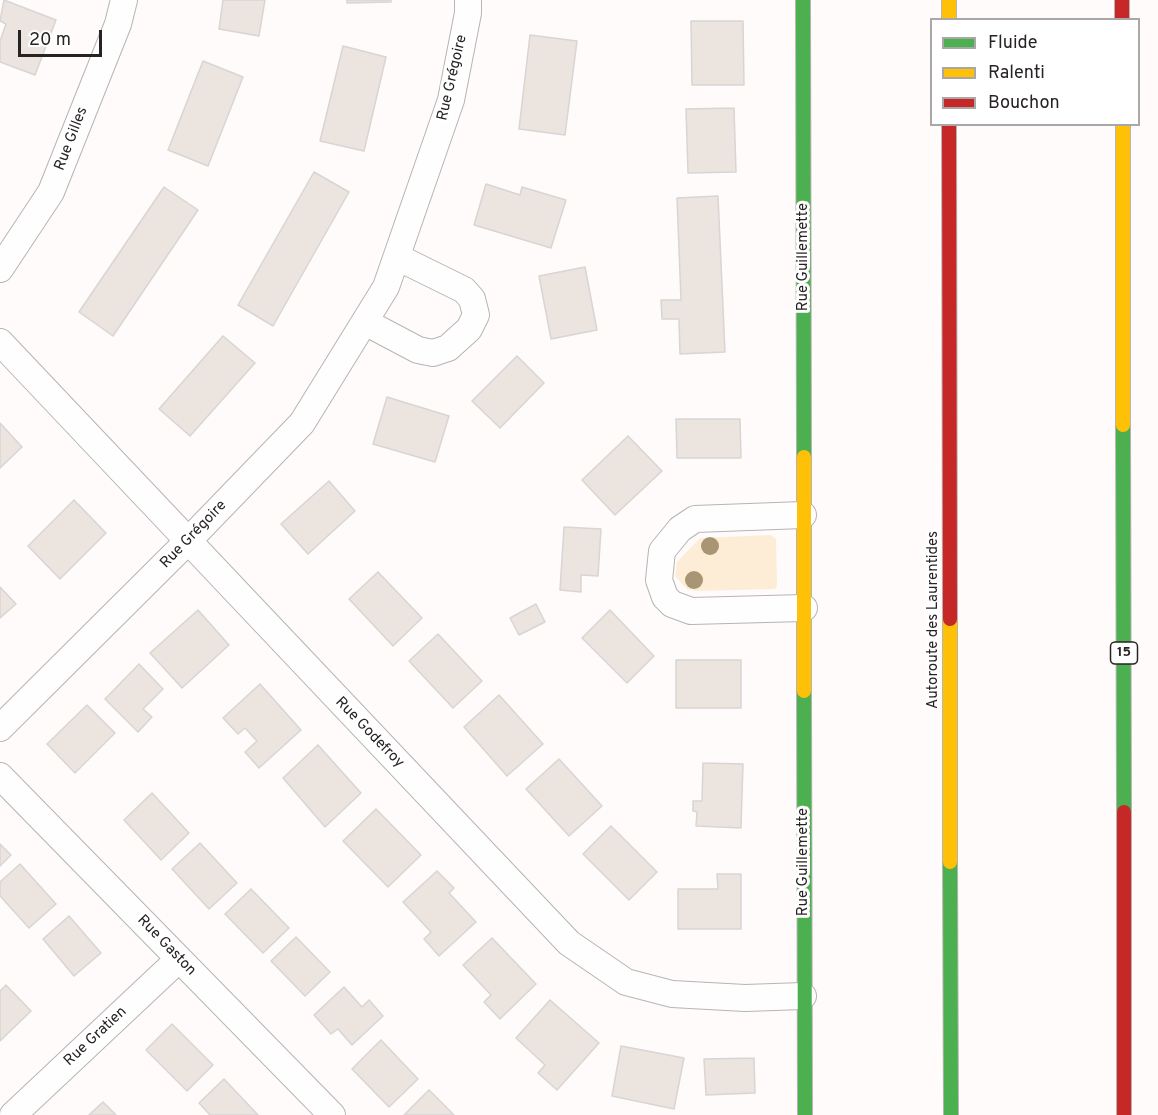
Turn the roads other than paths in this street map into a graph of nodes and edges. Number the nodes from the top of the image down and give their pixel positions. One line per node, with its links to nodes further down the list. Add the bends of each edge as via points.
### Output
1 (124, 0): 11 (street, Rue Gilles, via 51,192)
2 (468, 0): 10 (street, Rue Grégoire, via 451,100)
3 (803, 0): 14 (main road, Rue Guillemette)
4 (949, 0): 6 (main road)
5 (1122, 0): 7 (main road)
6 (949, 18)
7 (1122, 18)
8 (949, 126): 25 (main road, Autoroute des Laurentides)
9 (1123, 126): 21 (main road, 15)
10 (397, 257): 12 (street, Rue Grégoire, via 386,287); 12 (street, via 464,290 472,299 476,315 469,329 448,348 433,353 418,350)
11 (0, 269)
12 (365, 322): 15 (street, Rue Grégoire, via 302,423)
13 (0, 342): 15 (street, Rue Godefroy)
14 (803, 514): 16 (main road, Rue Guillemette); 16 (street, via 695,519 669,540 662,551 659,579 672,604 691,611)
15 (187, 542): 17 (street, Rue Grégoire); 20 (street, Rue Godefroy, via 570,943 626,982 672,994)
16 (804, 608): 20 (main road, Rue Guillemette)
17 (0, 729)
18 (0, 776): 19 (street, Rue Gaston)
19 (178, 959): 22 (street, Rue Gratien); 23 (street, Rue Gaston)
20 (803, 996): 24 (main road, Rue Guillemette)
21 (1124, 1031): 26 (main road, 15); 27 (main road)
22 (13, 1115)
23 (332, 1115)
24 (805, 1115)
25 (951, 1115)
26 (1124, 1115)
27 (1135, 1115)

